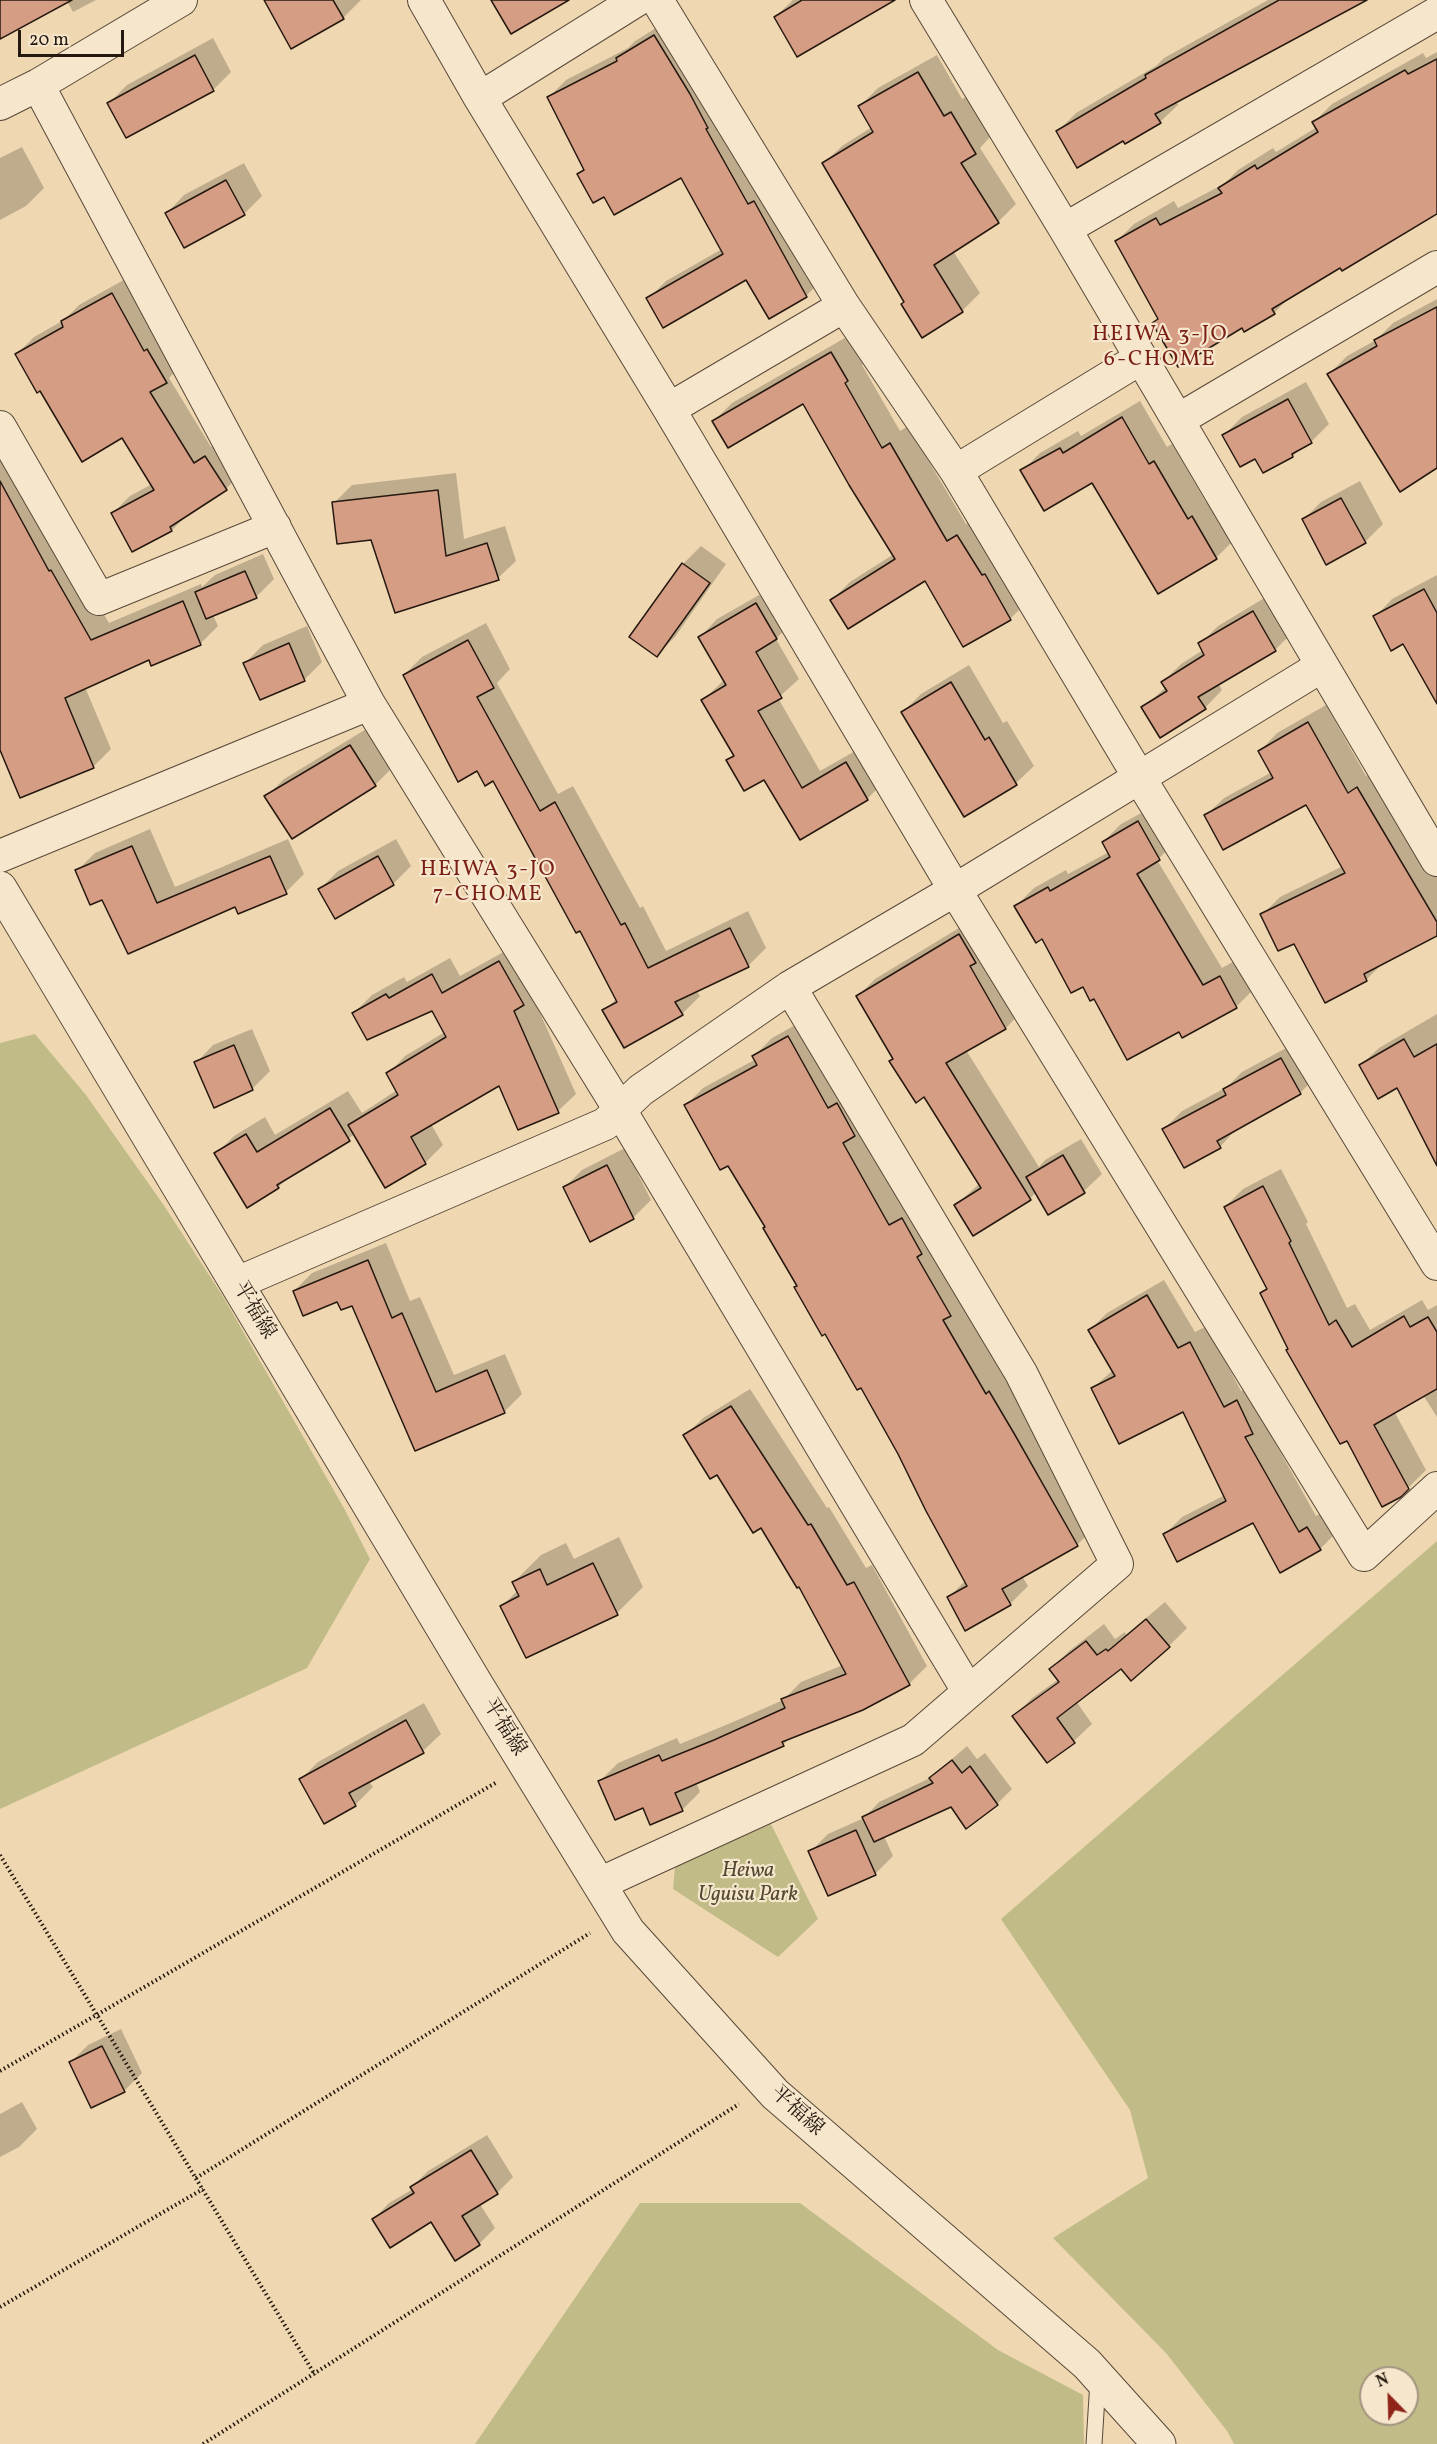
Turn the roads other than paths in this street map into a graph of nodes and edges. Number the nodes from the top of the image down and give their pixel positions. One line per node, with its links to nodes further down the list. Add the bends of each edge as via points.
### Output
1 (424, 0): 8 (street)
2 (637, 0): 8 (street)
3 (657, 0): 12 (street)
4 (926, 0): 10 (street)
5 (174, 2): 7 (street)
6 (1437, 13): 10 (street)
7 (38, 85): 9 (street); 18 (street)
8 (480, 98): 14 (street)
9 (1, 100)
10 (1065, 229): 13 (street)
11 (1437, 267): 15 (street)
12 (844, 306): 14 (street); 17 (street)
13 (1141, 358): 15 (street); 17 (street)
14 (669, 409): 25 (street)
15 (1178, 420): 19 (street)
16 (0, 427): 18 (street, via 99,599)
17 (956, 471): 21 (street)
18 (275, 527): 20 (street)
19 (1322, 666): 21 (street); 23 (street)
20 (369, 704): 22 (street); 27 (street)
21 (1139, 777): 25 (street); 28 (street)
22 (0, 856)
23 (1437, 860)
24 (0, 888): 29 (street, 平福線)
25 (955, 890): 26 (street); 30 (street, via 1364,1555)
26 (790, 987): 27 (street, via 641,1090); 31 (street, via 1021,1373 1117,1564)
27 (620, 1110): 29 (street, via 605,1124); 31 (street)
28 (1437, 1264)
29 (237, 1283): 32 (street, 平福線)
30 (1437, 1488)
31 (968, 1691): 32 (street, via 912,1740)
32 (599, 1884): 33 (street, 平福線, via 628,1931 767,2086)
33 (1098, 2376): 34 (lane); 35 (street, 平福線)
34 (1094, 2444)
35 (1159, 2444)

